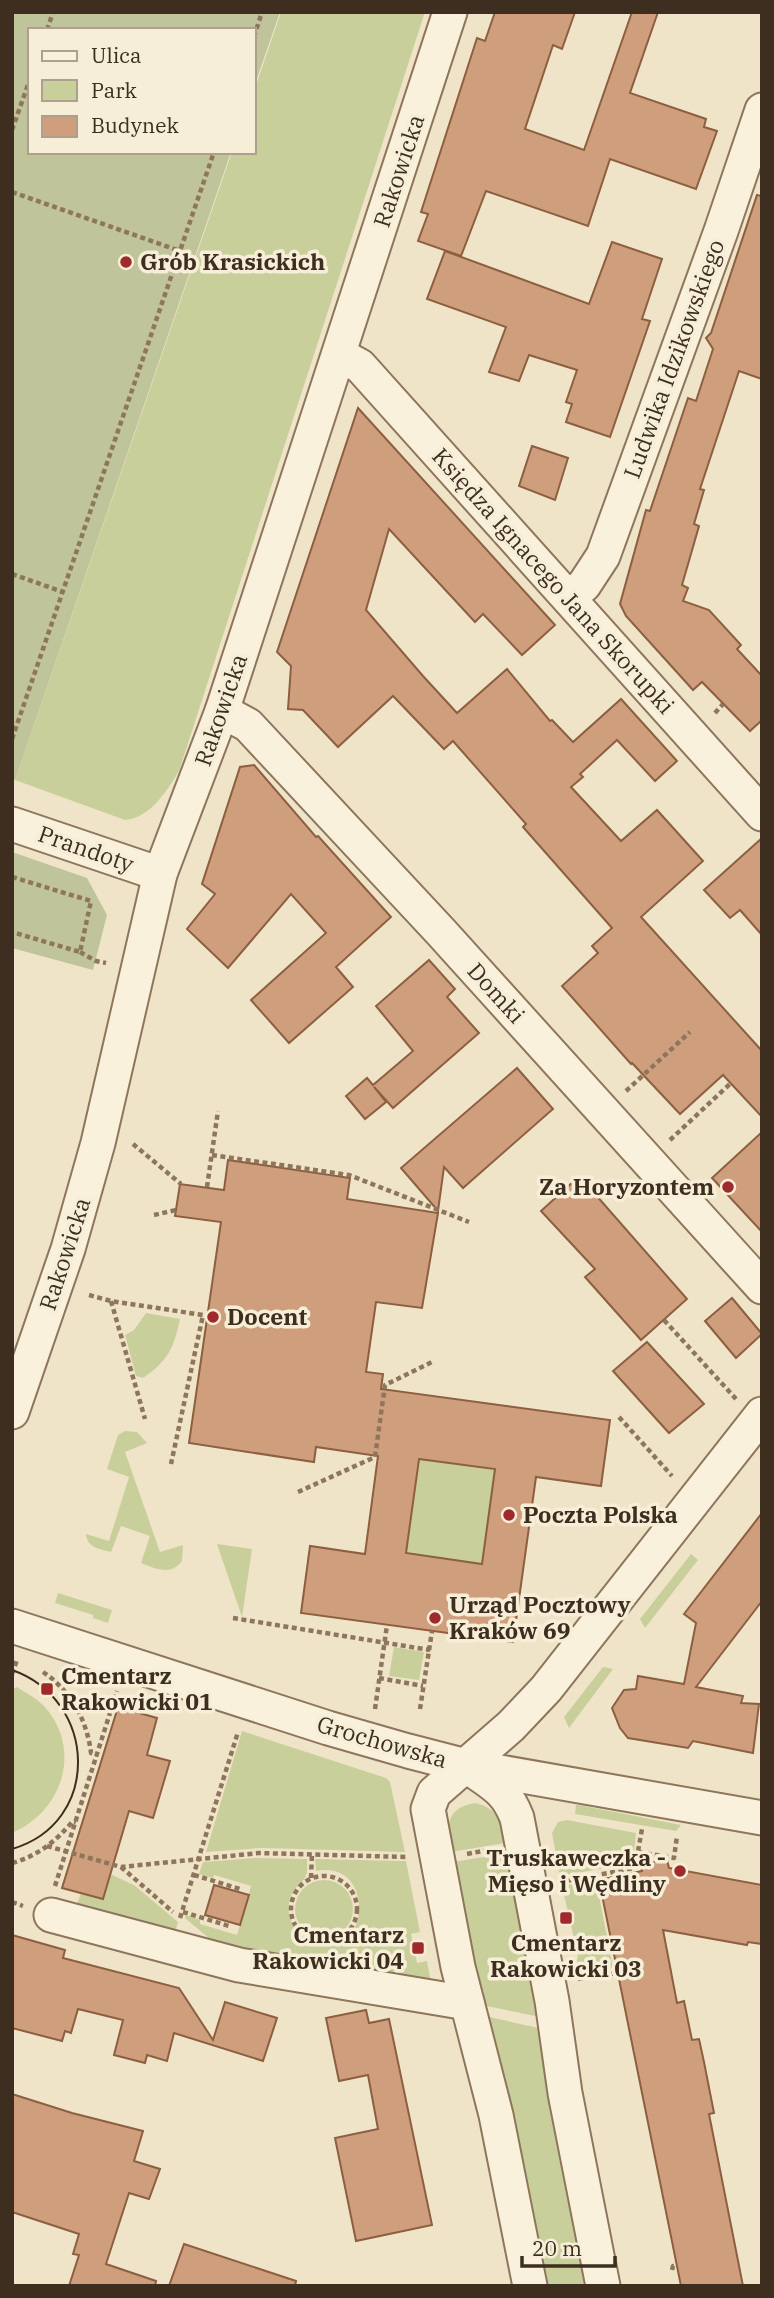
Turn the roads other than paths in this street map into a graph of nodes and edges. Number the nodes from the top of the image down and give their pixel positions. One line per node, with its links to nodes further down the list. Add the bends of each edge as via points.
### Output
1 (450, 12): 3 (street, Rakowicka)
2 (762, 110): 4 (street, Ludwika Idzikowskiego, via 603,556)
3 (340, 355): 4 (street, Księdza Ignacego Jana Skorupki, via 360,366); 5 (street, Rakowicka)
4 (569, 598): 6 (street, Księdza Ignacego Jana Skorupki)
5 (222, 711): 8 (street, Rakowicka); 9 (street, Domki, via 248,725)
6 (762, 814)
7 (12, 824): 8 (street, Prandoty)
8 (160, 873): 11 (street, Rakowicka, via 95,1155)
9 (762, 1287)
10 (752, 1410): 13 (street, via 546,1689)
11 (12, 1412)
12 (12, 1626): 13 (street, Grochowska, via 328,1728)
13 (466, 1766): 14 (street, Grochowska); 16 (street, via 434,1793 428,1809); 18 (street, via 511,1801 517,1818)
14 (762, 1818)
15 (52, 1902): 16 (street, via 239,1965)
16 (467, 2003): 17 (street, via 496,2115)
17 (530, 2286)
18 (603, 2286)

